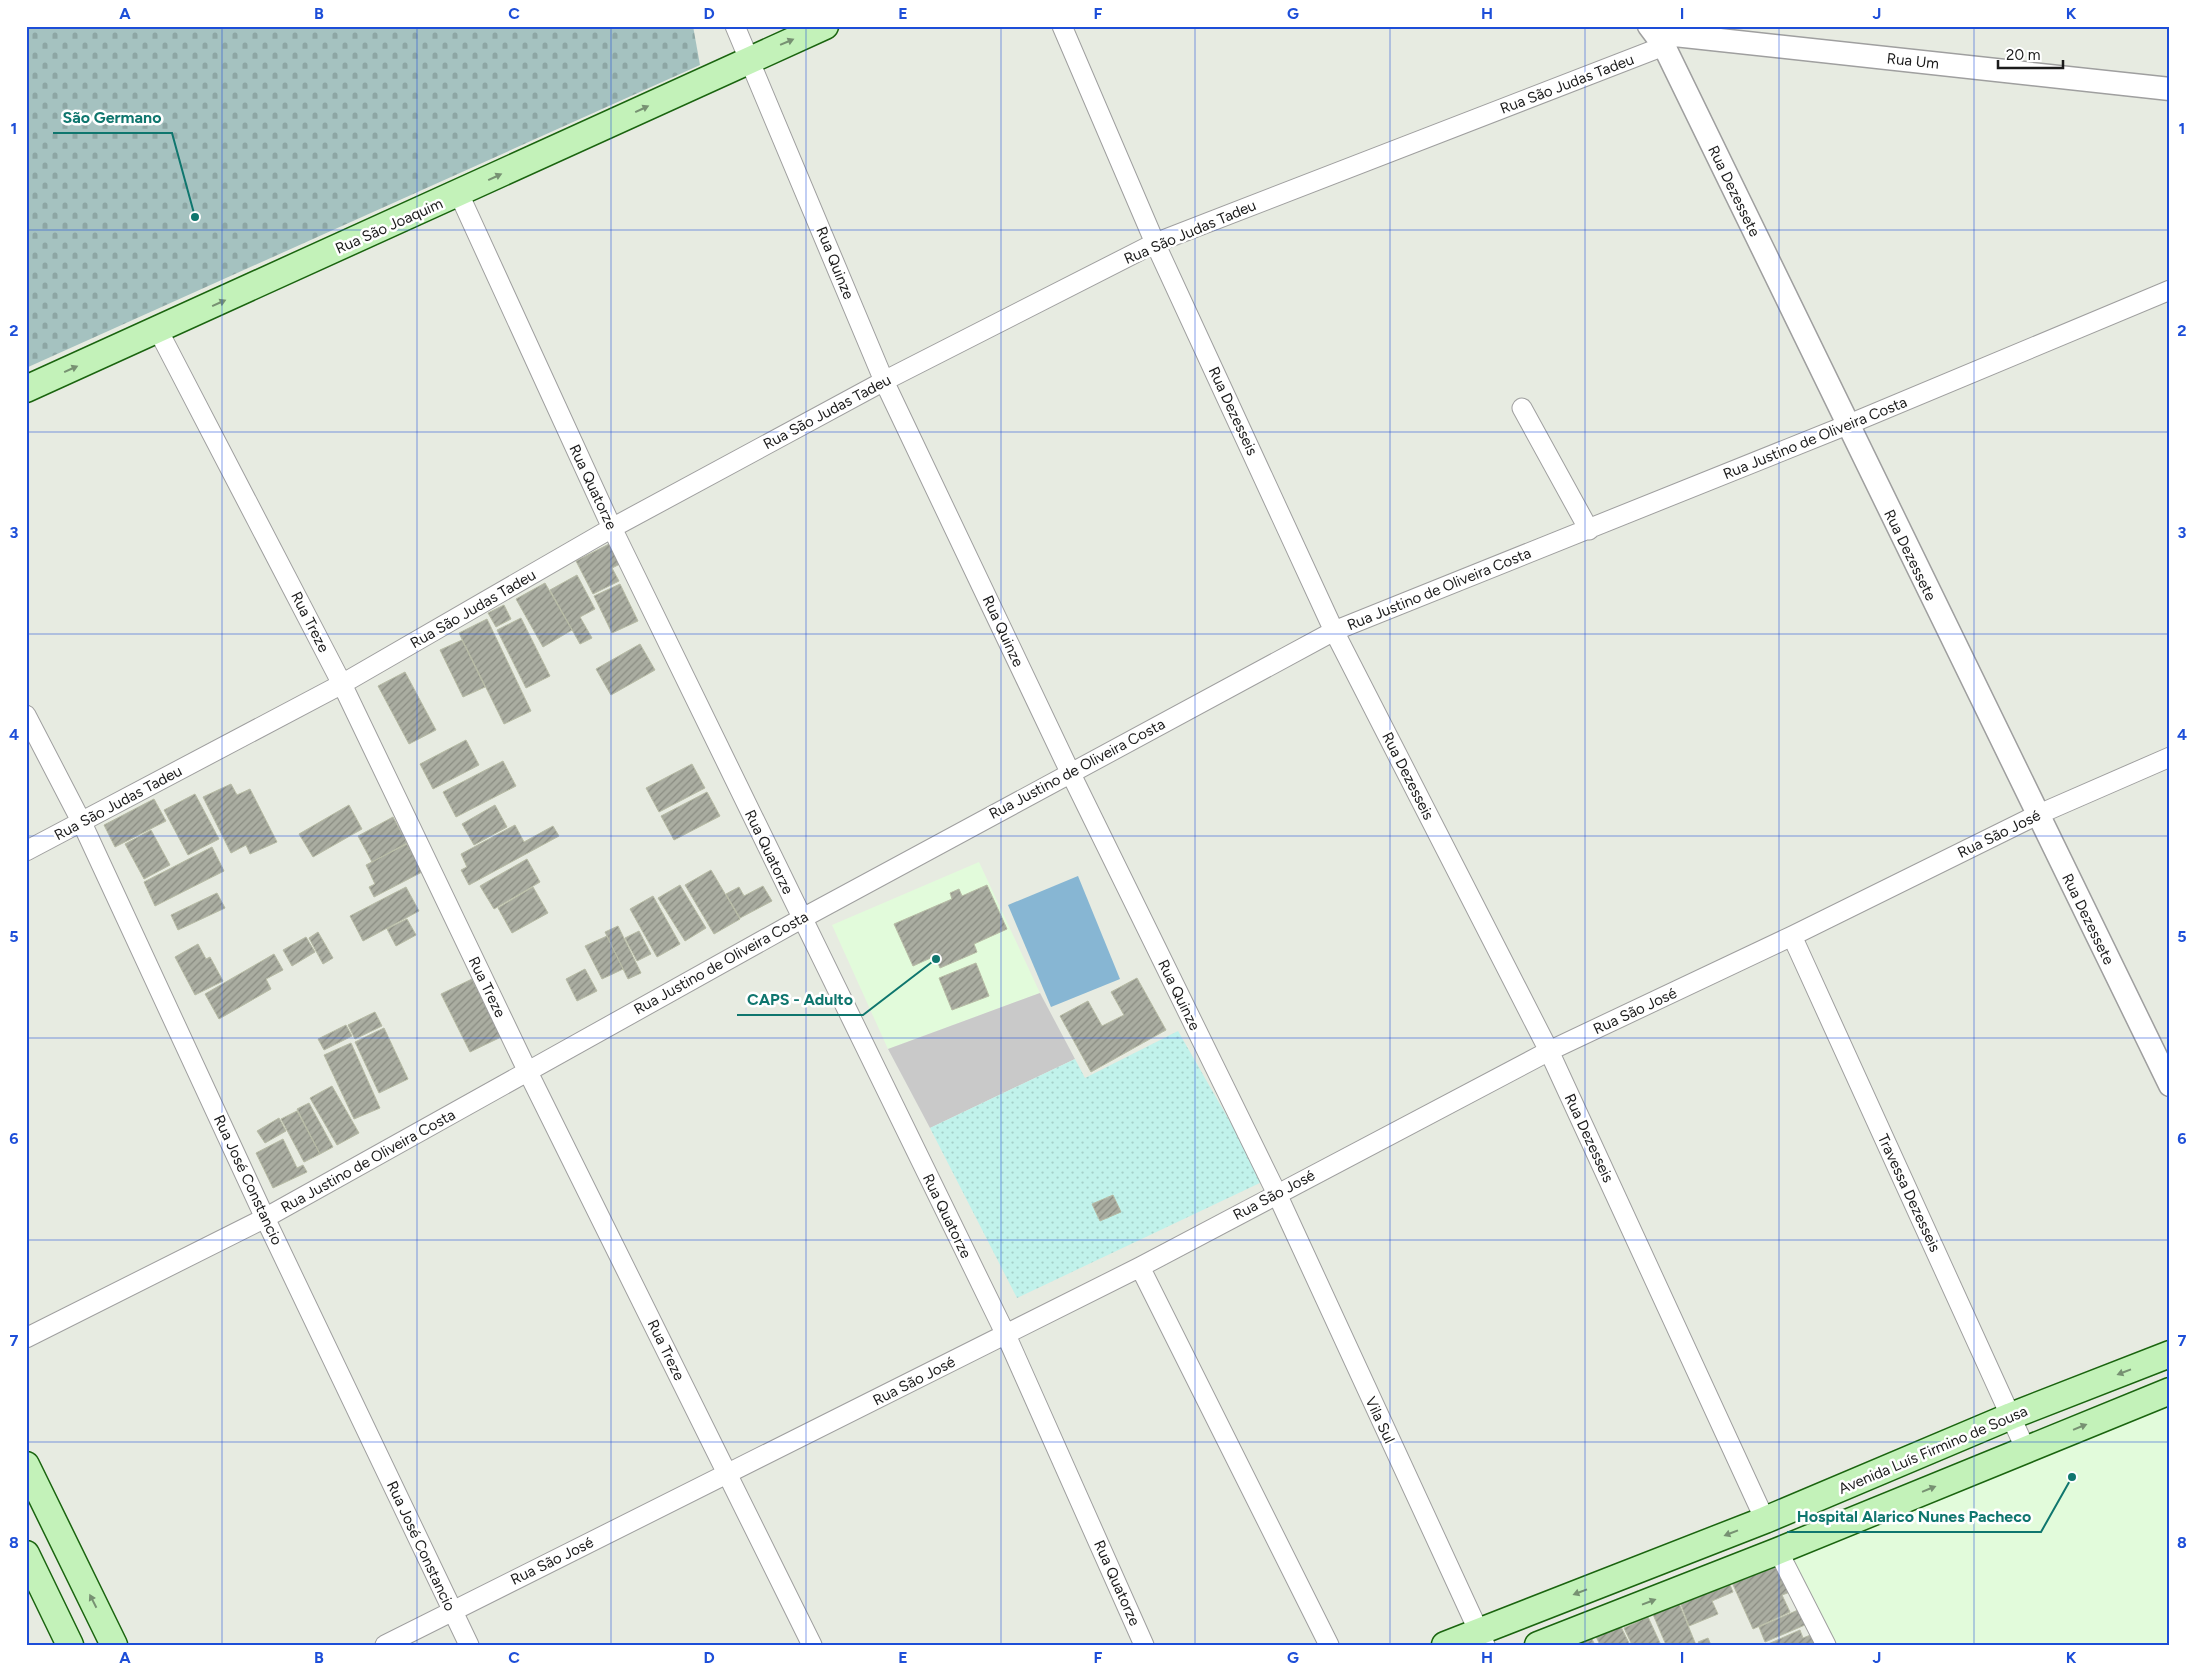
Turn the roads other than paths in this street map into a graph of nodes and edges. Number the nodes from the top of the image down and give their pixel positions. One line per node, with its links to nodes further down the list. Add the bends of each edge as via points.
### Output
1 (735, 26): 5 (street, Rua Quinze)
2 (825, 26): 5 (main road, Rua São Joaquim, one-way to 2)
3 (1062, 26): 8 (street, Rua Dezesseis)
4 (1656, 35): 6 (street, Rua Um); 8 (street, Rua São Judas Tadeu); 14 (street, Rua Dezessete)
5 (750, 58): 7 (main road, Rua São Joaquim, one-way to 5); 11 (street, Rua Quinze)
6 (2170, 89)
7 (458, 194): 10 (main road, Rua São Joaquim, one-way to 7); 15 (street, Rua Quatorze)
8 (1155, 244): 11 (street, Rua São Judas Tadeu); 17 (street, Rua Dezesseis)
9 (2170, 290): 14 (street, Rua Justino de Oliveira Costa)
10 (158, 330): 12 (main road, Rua São Joaquim, one-way to 10); 18 (street, Rua Treze)
11 (884, 381): 15 (street, Rua São Judas Tadeu); 21 (street, Rua Quinze)
12 (26, 389)
13 (1522, 408): 16 (street)
14 (1847, 425): 16 (street, Rua Justino de Oliveira Costa); 22 (street, Rua Dezessete)
15 (612, 528): 18 (street, Rua São Judas Tadeu); 25 (street, Rua Quatorze)
16 (1589, 530): 17 (street, Rua Justino de Oliveira Costa)
17 (1334, 631): 21 (street, Rua Justino de Oliveira Costa); 27 (street, Rua Dezesseis)
18 (342, 684): 23 (street, Rua São Judas Tadeu); 28 (street, Rua Treze)
19 (26, 715): 23 (street, Rua José Constancio)
20 (2170, 757): 22 (street, Rua São José)
21 (1070, 772): 25 (street, Rua Justino de Oliveira Costa); 30 (street, Rua Quinze)
22 (2037, 816): 26 (street, Rua São José); 29 (street, Rua Dezessete)
23 (82, 823): 24 (street, Rua São Judas Tadeu); 31 (street, Rua José Constancio)
24 (26, 851)
25 (801, 919): 28 (street, Rua Justino de Oliveira Costa); 33 (street, Rua Quatorze)
26 (1792, 936): 27 (street, Rua São José); 37 (street, Travessa Dezesseis)
27 (1549, 1052): 30 (street, Rua São José); 41 (street, Rua Dezesseis)
28 (527, 1070): 31 (street, Rua Justino de Oliveira Costa); 40 (street, Rua Treze)
29 (2170, 1085)
30 (1277, 1194): 32 (street, Rua São José); 46 (street, Vila Sul)
31 (265, 1218): 34 (street, Rua Justino de Oliveira Costa); 45 (street, Rua José Constancio)
32 (1140, 1267): 33 (street, Rua São José); 53 (street)
33 (1006, 1335): 40 (street, Rua São José); 52 (street, Rua Quatorze)
34 (26, 1338)
35 (2170, 1354): 37 (main road, Avenida Luís Firmino de Sousa, one-way to 37)
36 (2170, 1391): 38 (main road, one-way to 36)
37 (2011, 1416): 38 (street, Travessa Dezesseis); 41 (main road, Avenida Luís Firmino de Sousa)
38 (2026, 1450): 42 (main road, one-way to 38)
39 (26, 1466): 43 (main road)
40 (728, 1474): 45 (street, Rua São José); 51 (street, Rua Treze)
41 (1765, 1520): 46 (main road, Avenida Luís Firmino de Sousa, one-way to 46)
42 (1778, 1551): 55 (main road, one-way to 42); 56 (street)
43 (73, 1561): 44 (main road); 48 (main road, one-way to 43)
44 (32, 1565): 47 (main road)
45 (452, 1610): 49 (street, Rua São José); 50 (street, Rua José Constancio)
46 (1481, 1638): 54 (main road, Avenida Luís Firmino de Sousa)
47 (70, 1645)
48 (114, 1645)
49 (385, 1645)
50 (469, 1645)
51 (812, 1645)
52 (1144, 1645)
53 (1329, 1645)
54 (1445, 1645)
55 (1538, 1645)
56 (1826, 1645)

